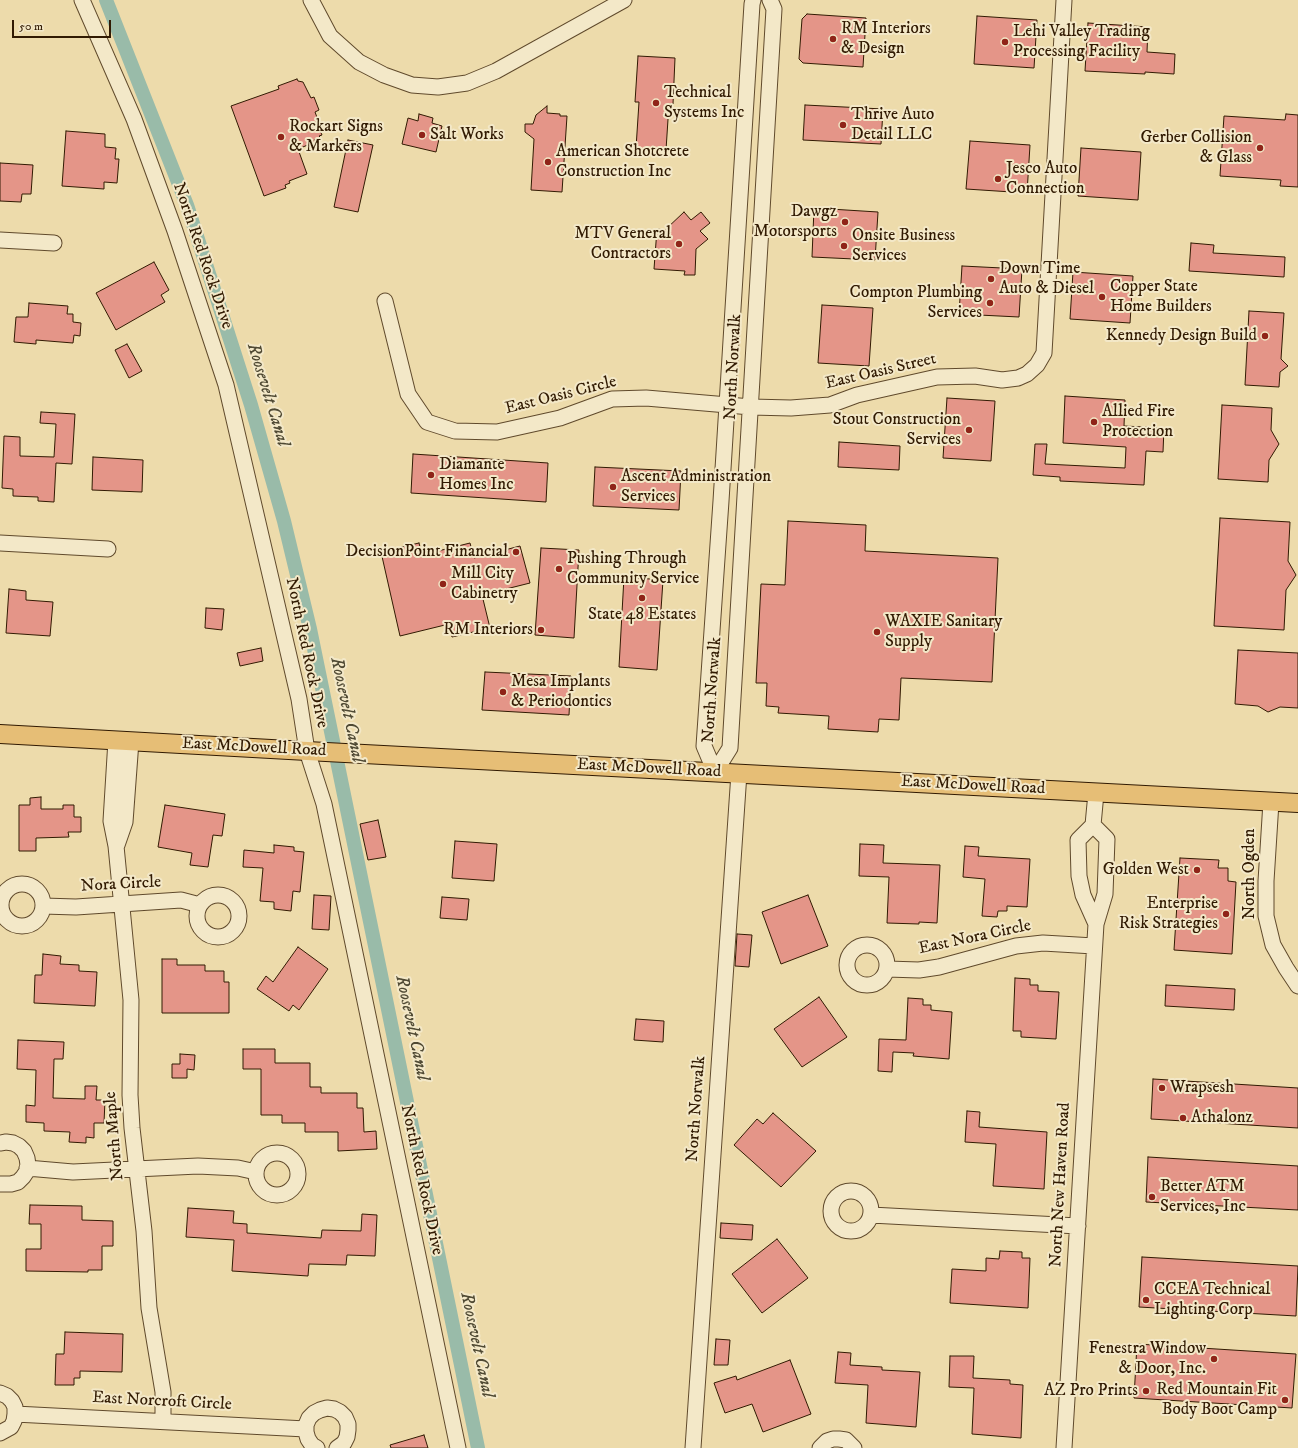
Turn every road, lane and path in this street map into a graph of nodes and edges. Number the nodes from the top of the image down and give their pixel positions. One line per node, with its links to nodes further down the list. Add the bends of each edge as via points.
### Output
1 (82, 0): 17 (street, North Red Rock Drive, via 134,119 175,231 226,385)
2 (311, 0): 3 (street, via 330,36 360,62 384,75 412,84 438,87 467,84 496,71)
3 (624, 0)
4 (754, 0): 7 (street, North Norwalk)
5 (770, 0): 8 (street, North Norwalk, via 774,9)
6 (1064, 0): 12 (street, East Oasis Street, via 1044,353 1037,365 1018,378 1002,380 975,376 937,377 857,395 830,405 791,408)
7 (741, 169): 8 (street); 12 (street, North Norwalk)
8 (764, 169): 12 (street, North Norwalk)
9 (0, 240): 10 (street)
10 (54, 243)
11 (385, 301): 12 (street, East Oasis Circle, via 408,394 427,422 455,431 497,432 560,418 612,399 646,398)
12 (739, 406): 18 (street, North Norwalk, via 730,748); 18 (street, North Norwalk, via 721,501 704,746)
13 (0, 543): 14 (street)
14 (108, 549)
15 (0, 734): 16 (main road, East McDowell Road)
16 (124, 740): 17 (main road, East McDowell Road); 24 (street, North Maple, via 111,821)
17 (310, 751): 18 (main road, East McDowell Road); 45 (street, North Red Rock Drive, via 324,804)
18 (715, 772): 19 (main road, East McDowell Road)
19 (739, 773): 20 (main road, East McDowell Road); 46 (street, North Norwalk)
20 (1096, 793): 21 (main road, East McDowell Road); 23 (street)
21 (1271, 802): 22 (main road, East McDowell Road); 30 (street, North Ogden, via 1266,916 1273,945)
22 (1298, 804)
23 (1093, 825): 27 (street, North New Haven Road, via 1106,839 1105,894); 27 (street, North New Haven Road, via 1078,840 1079,876 1083,895)
24 (122, 903): 25 (street, Nora Circle, via 181,900); 26 (street, Nora Circle, via 76,907); 33 (street, North Maple, via 131,1000 130,1095)
25 (200, 905)
26 (43, 906)
27 (1096, 924): 28 (street, North New Haven Road)
28 (1094, 946): 29 (street, East Nora Circle, via 1043,943 1016,946 939,967 919,970); 37 (street, North New Haven Road)
29 (887, 968)
30 (1298, 986)
31 (0, 1143): 32 (street, via 13,1143 19,1146 27,1158)
32 (27, 1168): 33 (street, via 73,1172); 35 (street, via 18,1182)
33 (136, 1168): 34 (street, via 198,1166 238,1168); 40 (street, North Maple, via 144,1231 149,1308 163,1392)
34 (256, 1172)
35 (0, 1184)
36 (872, 1215): 37 (street)
37 (1078, 1226): 49 (street, North New Haven Road)
38 (0, 1393): 39 (street, via 12,1401)
39 (15, 1414): 40 (street, East Norcroft Circle); 42 (street, via 10,1427)
40 (163, 1421): 41 (street, East Norcroft Circle)
41 (306, 1429): 43 (street, via 308,1439); 44 (street, via 309,1418 320,1410 327,1408 340,1412 345,1417 348,1430 344,1443)
42 (0, 1433)
43 (317, 1448)
44 (337, 1448)
45 (458, 1448)
46 (693, 1448)
47 (820, 1448): 48 (street, via 827,1441 839,1438 846,1440)
48 (854, 1448)
49 (1064, 1448)

